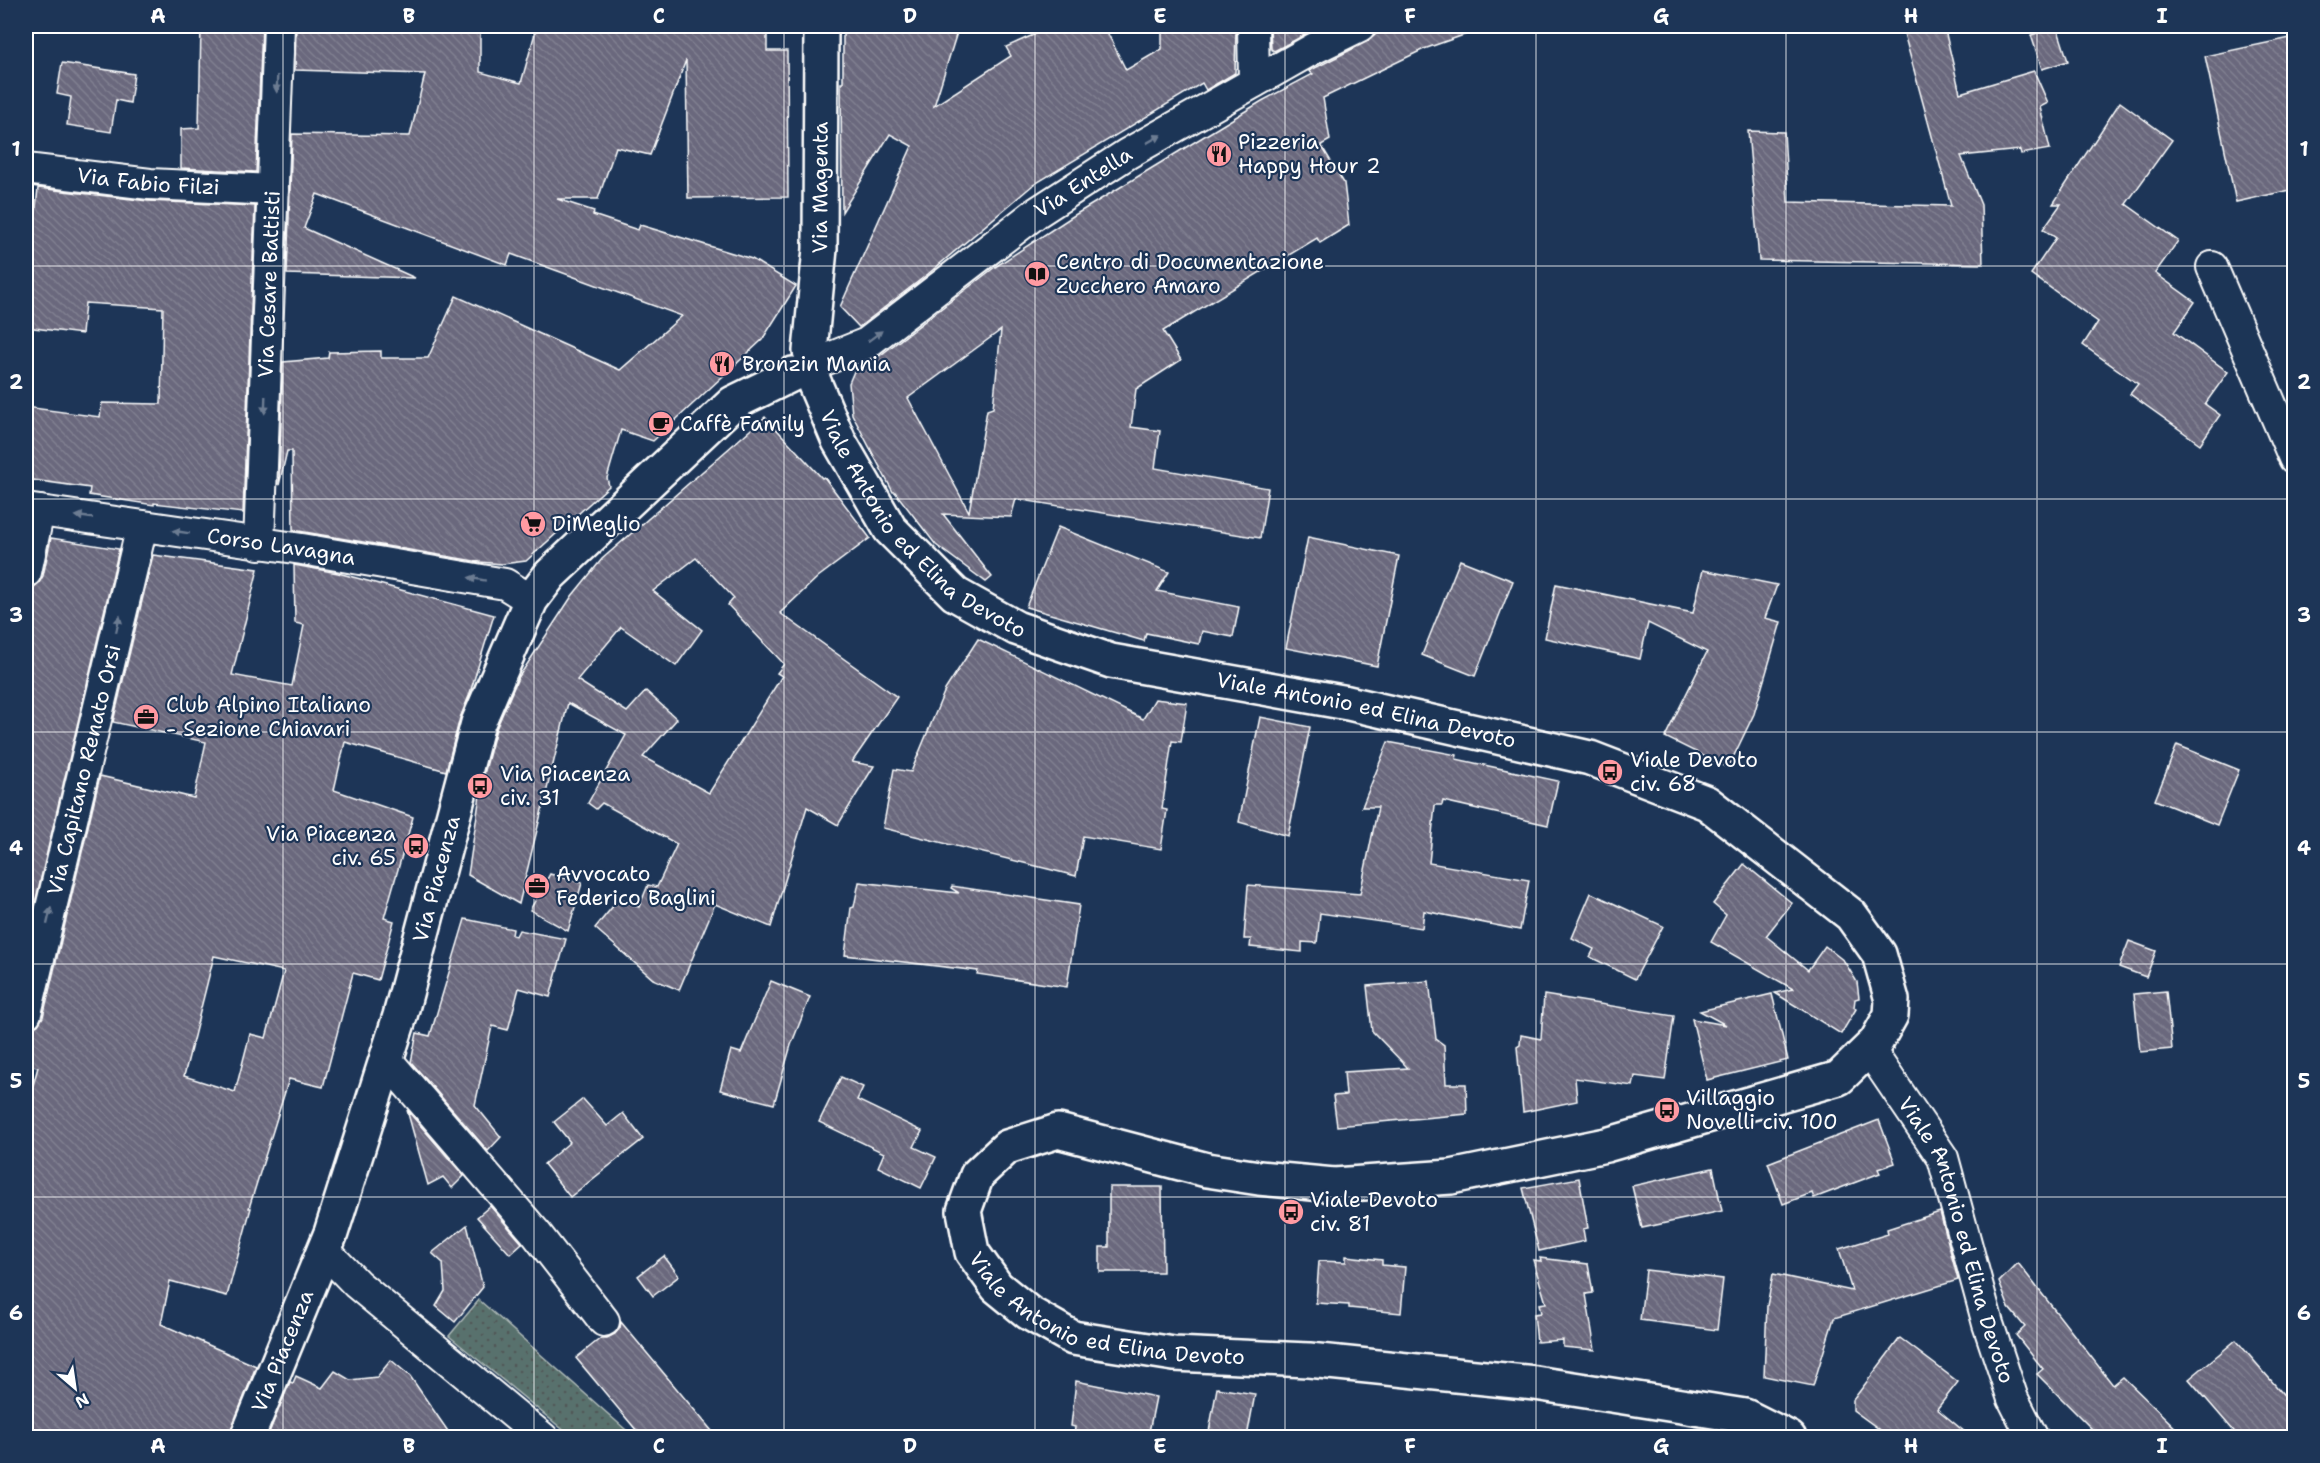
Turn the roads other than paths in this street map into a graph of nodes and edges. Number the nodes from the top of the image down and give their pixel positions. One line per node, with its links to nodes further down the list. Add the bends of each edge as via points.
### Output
1 (279, 26): 7 (street, Via Cesare Battisti, one-way to 7)
2 (820, 26): 9 (street, Via Magenta, via 820,249)
3 (1253, 26): 5 (street)
4 (1360, 26): 5 (street, Via Entella)
5 (1254, 82): 9 (street, Via Entella, one-way to 5, via 867,343 1036,213 1126,154)
6 (26, 169): 7 (street, Via Fabio Filzi, via 150,184)
7 (273, 189): 13 (street, Via Cesare Battisti, one-way to 13)
8 (2212, 267): 10 (street)
9 (810, 367): 15 (street, Via Entella, via 733,403 550,575); 17 (street, Viale Antonio ed Elina Devoto, via 839,441 890,530 956,594 1016,628 1111,661 1348,703 1590,758 1707,803 1851,915 1880,954 1892,1000 1891,1015)
10 (2295, 458)
11 (32, 510): 12 (street, Corso Lavagna, one-way to 11); 14 (street)
12 (141, 526): 13 (street, Corso Lavagna, one-way to 12); 16 (street, Via Capitano Renato Orsi, one-way to 12)
13 (259, 544): 15 (street, Corso Lavagna, one-way to 13, via 505,584)
14 (26, 572)
15 (531, 600): 18 (street, Via Piacenza, via 478,723)
16 (26, 1013)
17 (1869, 1049): 23 (street, Viale Antonio ed Elina Devoto, via 1839,1078 1606,1145 1451,1177 1334,1185 1259,1179 1207,1170 1058,1131 1007,1147 977,1175 964,1211 972,1252 997,1287 1073,1338 1174,1354 1309,1360 1535,1383 1745,1416); 24 (street, Viale Antonio ed Elina Devoto, via 1943,1158 1988,1324 2013,1399)
18 (386, 1059): 19 (street, Via Piacenza); 20 (street, via 535,1232)
19 (324, 1250): 21 (street, Via Piacenza); 22 (street, via 357,1284)
20 (604, 1321)
21 (247, 1437)
22 (543, 1437)
23 (1789, 1437)
24 (2033, 1437)

